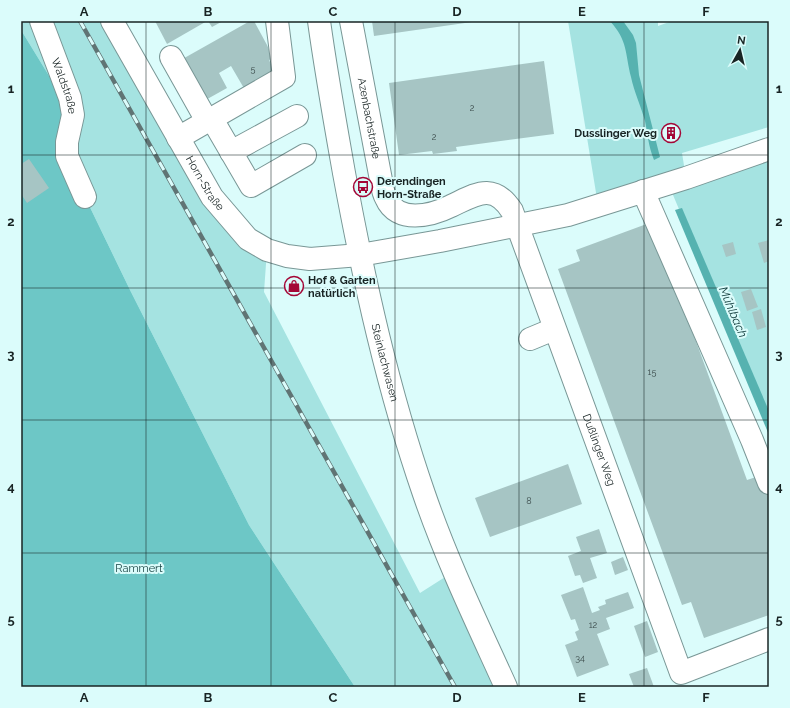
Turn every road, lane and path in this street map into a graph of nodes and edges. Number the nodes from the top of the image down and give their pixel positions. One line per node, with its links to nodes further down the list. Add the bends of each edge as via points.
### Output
1 (41, 21): 14 (street, Waldstraße, via 70,98 73,115 67,142 67,156)
2 (112, 21): 9 (street, Horn-Straße)
3 (277, 21): 8 (street, via 284,77)
4 (319, 21): 16 (street, Steinlachwasen)
5 (351, 21): 15 (street, Azenbachstraße, via 381,180 386,198 394,209 406,215 424,216 470,196 488,193 496,195 507,204)
6 (171, 58): 8 (street)
7 (297, 116): 11 (street)
8 (210, 120): 9 (street); 11 (street)
9 (178, 138): 16 (street, Horn-Straße, via 212,197 257,246 287,256 310,259)
10 (769, 149): 13 (street)
11 (231, 152): 12 (street, via 251,186)
12 (305, 155)
13 (643, 191): 15 (street, via 568,214); 19 (street)
14 (84, 197)
15 (516, 226): 16 (street); 17 (street, Dußlinger Weg)
16 (360, 255): 21 (street, Steinlachwasen, via 397,409 424,496 453,572)
17 (554, 329): 18 (street); 20 (street, Dußlinger Weg, via 682,673)
18 (530, 339)
19 (769, 483)
20 (769, 639)
21 (506, 687)

